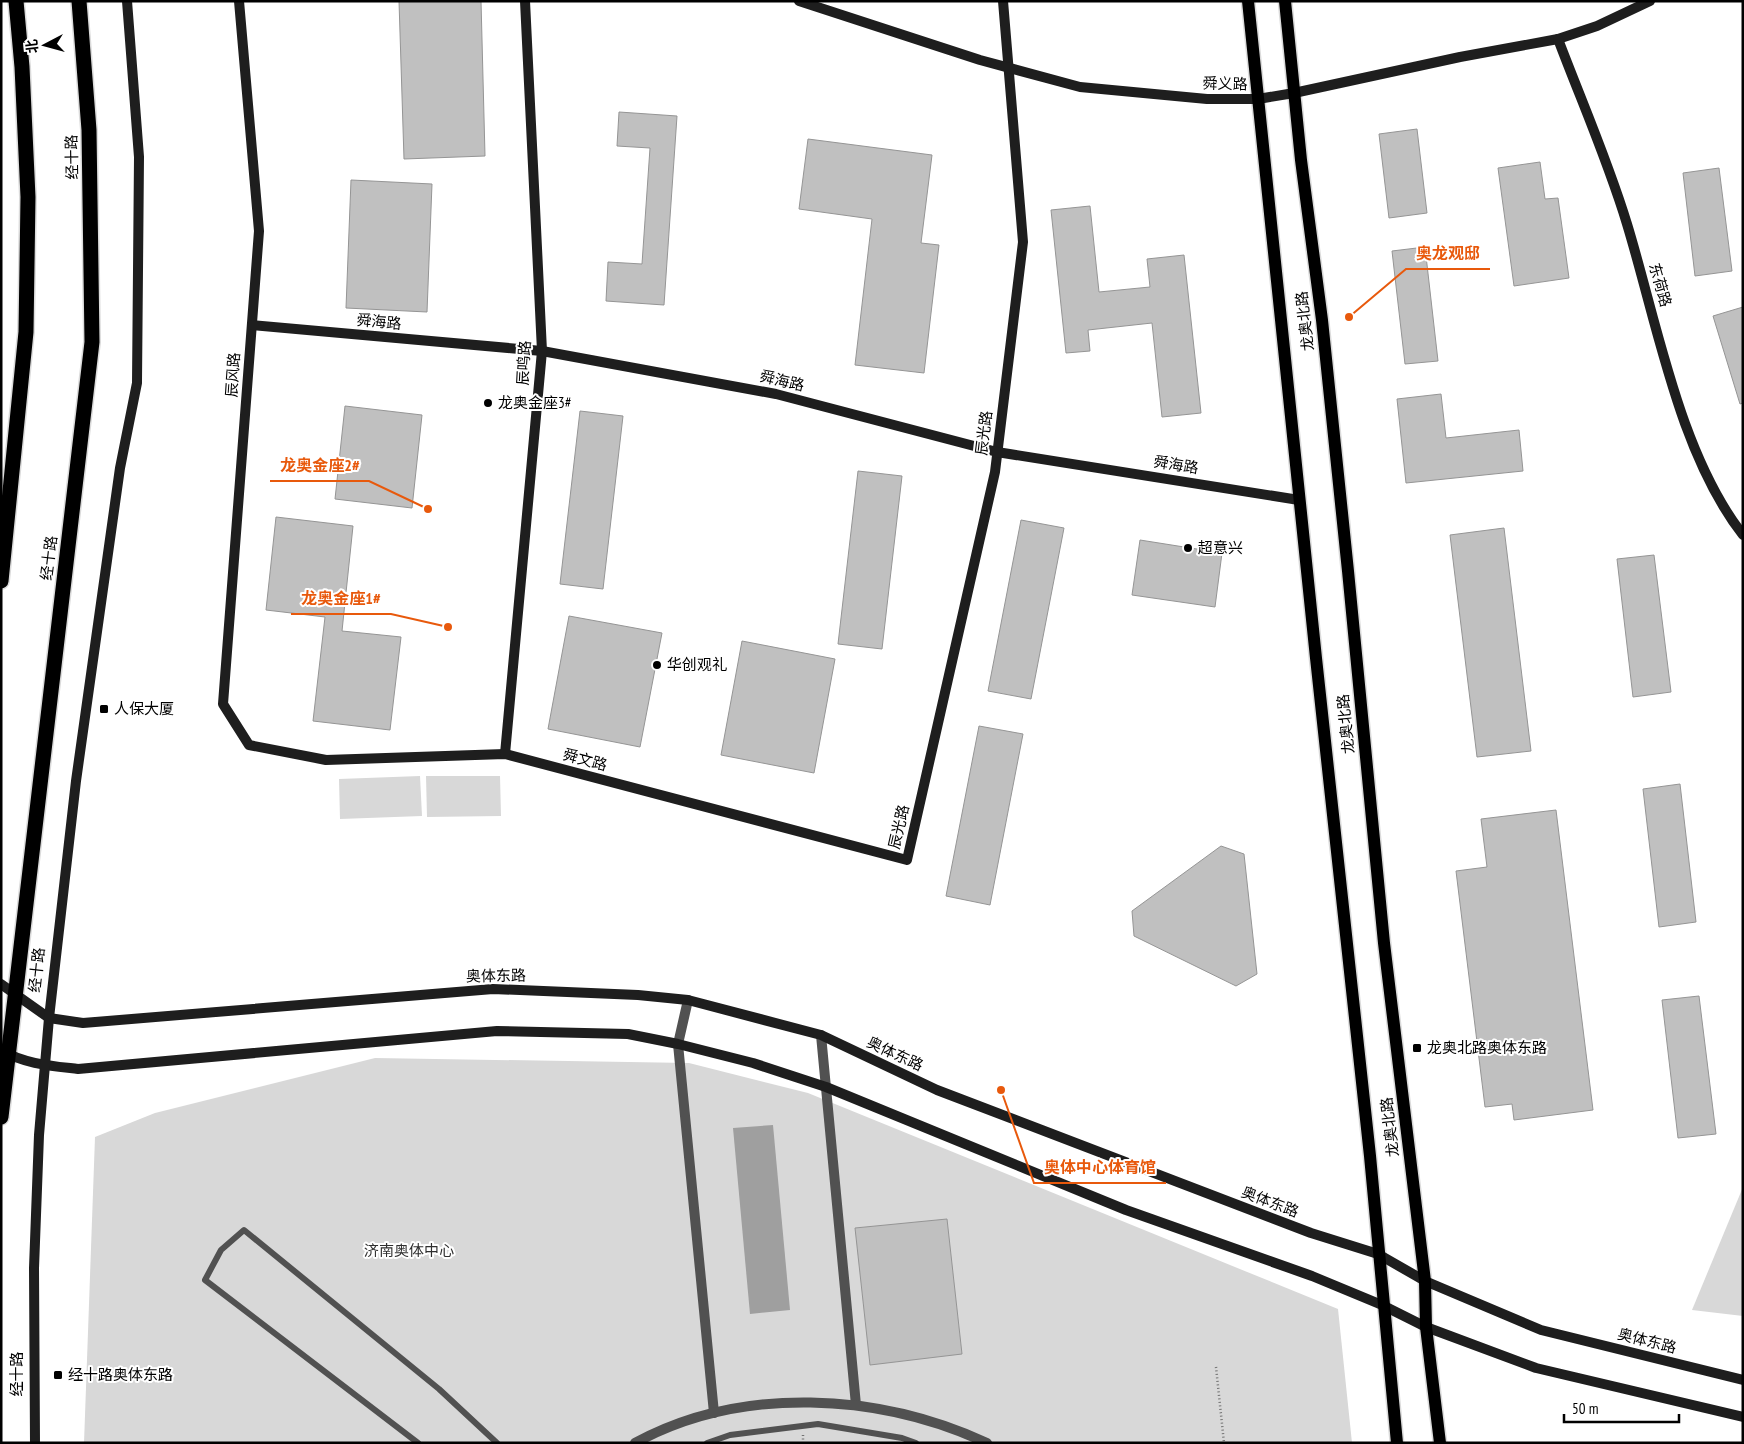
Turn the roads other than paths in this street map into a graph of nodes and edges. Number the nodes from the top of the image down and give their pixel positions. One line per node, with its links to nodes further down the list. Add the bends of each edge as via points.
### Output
1 (16, 1): 20 (highway, via 28,197 26,332)
2 (79, 1): 25 (highway, 经十路, via 89,130 92,342)
3 (127, 1): 27 (street, 经十路, via 139,157 136,383 120,468 77,772)
4 (239, 1): 15 (street, 辰风路, via 258,231)
5 (525, 1): 16 (street, 辰鸣路)
6 (799, 1): 12 (street, 舜义路)
7 (1003, 1): 12 (street, 辰光路)
8 (1248, 1): 14 (main road, 龙奥北路)
9 (1285, 1): 13 (main road, 龙奥北路)
10 (1650, 1): 11 (street, 舜义路, via 1597,26)
11 (1558, 39): 13 (street, 舜义路); 19 (street, 东荷路, via 1626,222 1685,425 1723,509)
12 (1010, 68): 14 (street, 舜义路, via 1080,87 1206,99); 17 (street, 辰光路, via 1023,242)
13 (1294, 93): 14 (street, 舜义路); 35 (main road, 龙奥北路, via 1323,330 1384,943)
14 (1258, 99): 18 (main road, 龙奥北路)
15 (252, 325): 16 (street, 舜海路); 21 (street, 辰风路, via 224,704)
16 (542, 351): 17 (street, 舜海路, via 776,394); 22 (street, 辰鸣路)
17 (997, 452): 18 (street, 舜海路); 23 (street, 辰光路)
18 (1299, 500): 34 (main road, 龙奥北路)
19 (1743, 534)
20 (1, 581)
21 (249, 745): 22 (street, 舜文路, via 326,760)
22 (505, 754): 23 (street, 舜文路)
23 (907, 860)
24 (1, 984): 25 (street, 奥体东路)
25 (16, 995): 27 (street, 奥体东路); 30 (highway, 经十路)
26 (688, 1000): 27 (street, 奥体东路, via 493,988 83,1023); 28 (street, 奥体东路); 29 (street)
27 (49, 1018): 31 (street, 经十路)
28 (820, 1035): 32 (street); 34 (street, 奥体东路, via 955,1097 1302,1230)
29 (678, 1044): 31 (street, via 628,1034 498,1031 78,1069); 32 (street, via 753,1063); 40 (street)
30 (5, 1052): 31 (street); 33 (highway, 经十路)
31 (46, 1066): 42 (street, 经十路, via 39,1135 34,1268)
32 (826, 1087): 36 (street, via 1126,1210 1312,1276); 39 (street)
33 (1, 1117)
34 (1378, 1254): 35 (street, 奥体东路); 36 (main road, 龙奥北路)
35 (1425, 1281): 37 (main road, 龙奥北路); 38 (street, 奥体东路, via 1541,1330)
36 (1382, 1305): 37 (street); 49 (main road, 龙奥北路)
37 (1426, 1327): 41 (street, via 1536,1368); 50 (main road, 龙奥北路)
38 (1743, 1380)
39 (856, 1405): 40 (street, via 802,1402 748,1406); 48 (street, via 961,1431)
40 (714, 1413): 45 (street, via 654,1433)
41 (1743, 1417)
42 (35, 1443)
43 (418, 1443): 44 (lane, via 205,1280 221,1250 244,1230 439,1389)
44 (497, 1443)
45 (635, 1443)
46 (707, 1443): 47 (lane, via 730,1435 818,1424)
47 (916, 1443)
48 (987, 1443)
49 (1397, 1443)
50 (1440, 1443)

